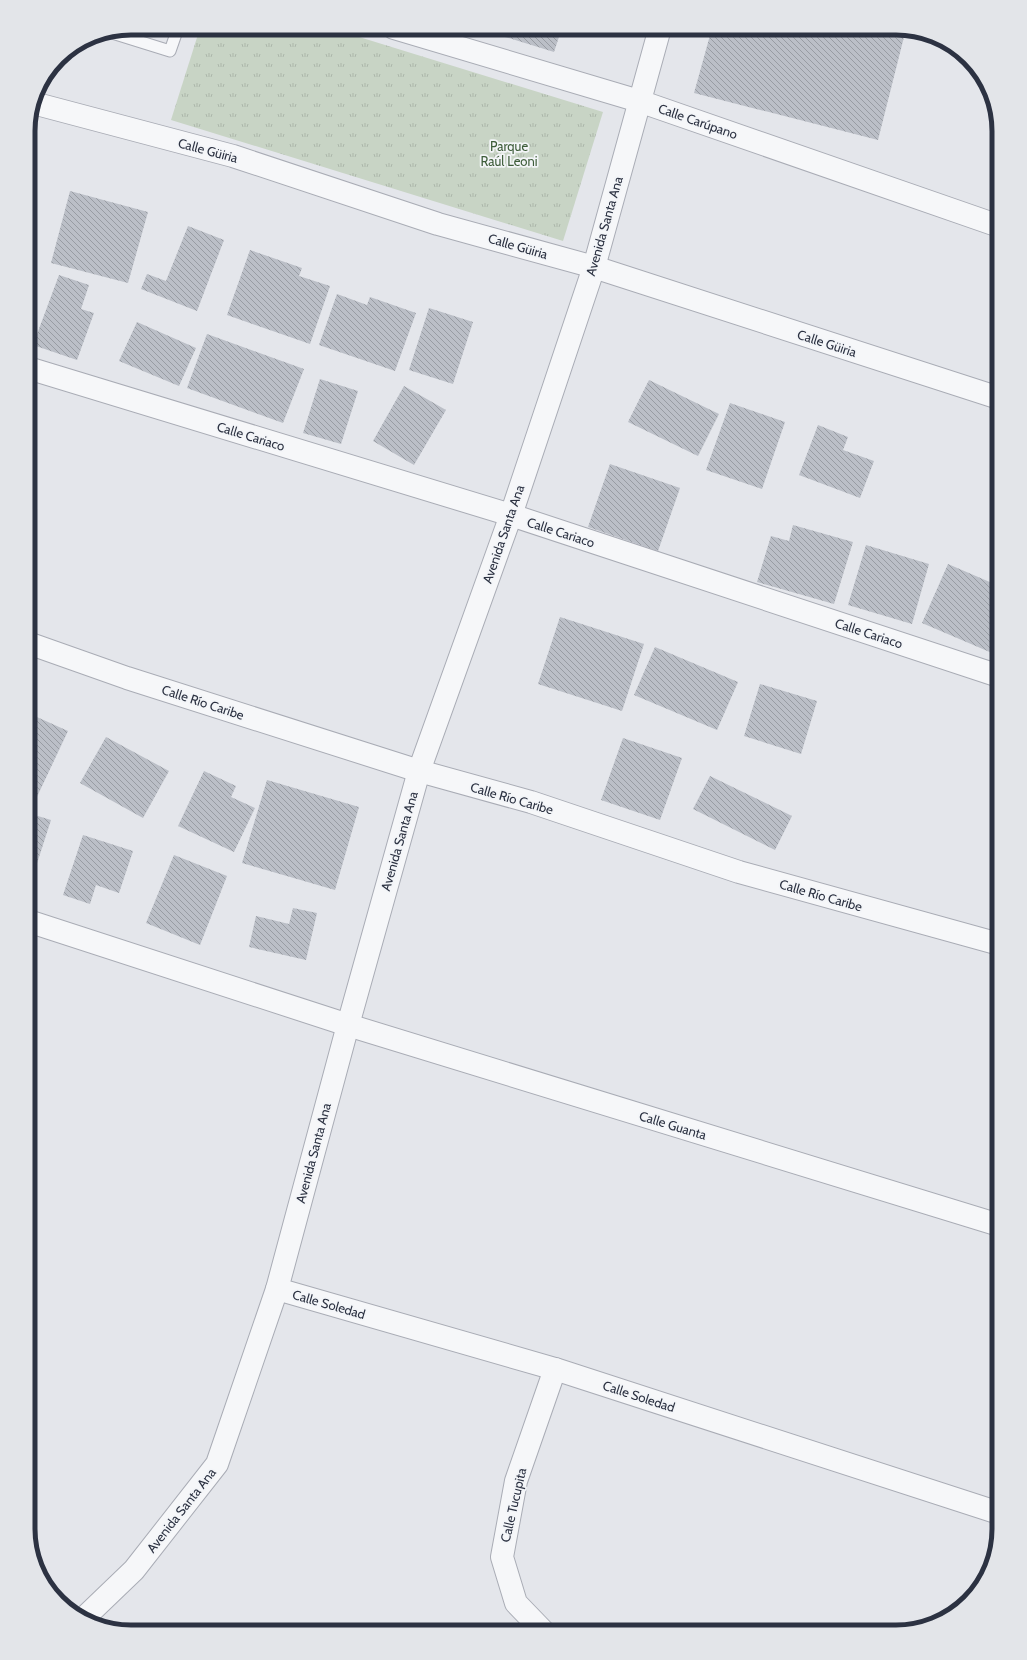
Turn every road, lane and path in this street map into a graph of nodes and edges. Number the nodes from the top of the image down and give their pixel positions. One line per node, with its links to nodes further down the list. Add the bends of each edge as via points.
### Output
1 (176, 35): 4 (lane, via 170,51)
2 (417, 35): 5 (street, Calle Carúpano)
3 (658, 35): 5 (street, Avenida Santa Ana)
4 (121, 36)
5 (639, 101): 7 (street, Calle Carúpano); 8 (street, Avenida Santa Ana)
6 (39, 104): 8 (street, Calle Güiria, via 233,156 438,224)
7 (992, 224)
8 (594, 267): 10 (street, Calle Güiria); 11 (street, Avenida Santa Ana)
9 (35, 370): 11 (street, Calle Cariaco)
10 (992, 396)
11 (511, 515): 13 (street, Calle Cariaco); 14 (street, Avenida Santa Ana)
12 (35, 645): 14 (street, Calle Río Caribe, via 127,678)
13 (992, 674)
14 (419, 771): 16 (street, Calle Río Caribe, via 531,802 739,872); 17 (street, Avenida Santa Ana)
15 (35, 923): 17 (street, Calle Guanta)
16 (992, 942)
17 (348, 1024): 18 (street, Calle Guanta); 19 (street, Avenida Santa Ana)
18 (992, 1223)
19 (277, 1289): 20 (street, Calle Soledad); 22 (street, Avenida Santa Ana, via 217,1464 134,1570)
20 (555, 1369): 21 (street, Calle Soledad); 23 (street, Calle Tucupita, via 516,1481 502,1557 516,1603)
21 (992, 1511)
22 (87, 1615)
23 (537, 1625)

